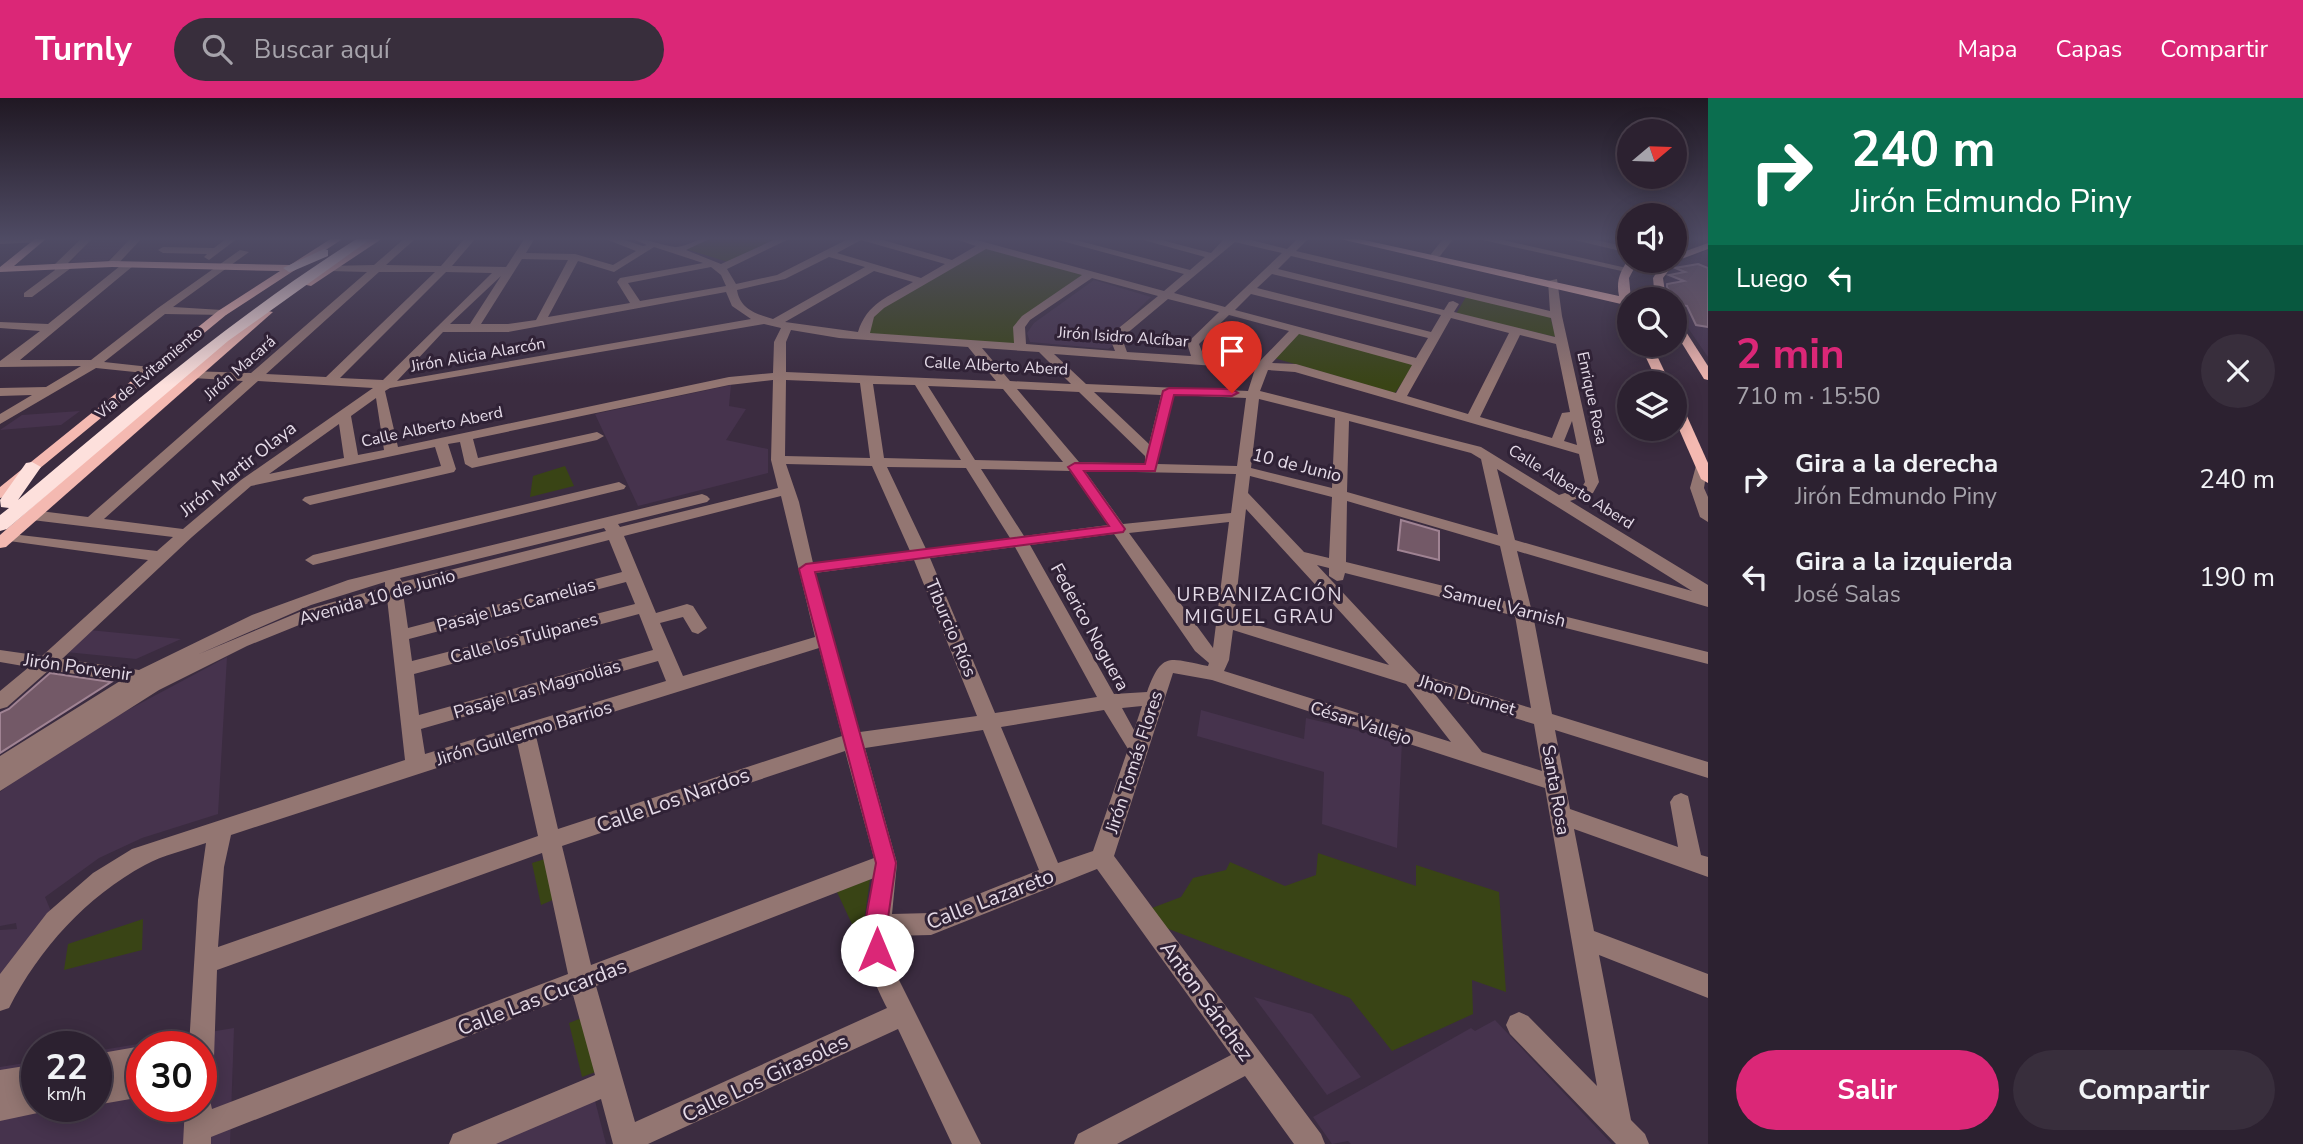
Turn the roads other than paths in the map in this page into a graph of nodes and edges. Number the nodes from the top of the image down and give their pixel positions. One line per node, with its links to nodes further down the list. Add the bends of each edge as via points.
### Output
1 (733, 286): 38 (street, Jirón Isidro Alcíbar, via 736,305)
2 (38, 287): 28 (street)
3 (102, 287): 40 (street)
4 (195, 287): 32 (street)
5 (261, 287): 34 (main road)
6 (278, 287): 105 (highway, Vía de Evitamiento, via 235,315)
7 (287, 287): 84 (highway, Vía de Evitamiento)
8 (304, 287): 59 (main road)
9 (359, 287): 62 (street, Jirón Macará)
10 (426, 287): 65 (street)
11 (488, 287): 41 (street, Jirón Martir Olaya)
12 (497, 287): 42 (street, Jirón Martir Olaya)
13 (559, 287): 37 (street)
14 (625, 287): 31 (street)
15 (728, 287): 31 (street)
16 (839, 287): 38 (street)
17 (911, 287): 45 (street, via 875,309)
18 (1071, 287): 50 (street, via 1026,318 1017,336)
19 (1136, 287): 29 (street)
20 (1175, 287): 29 (street)
21 (1253, 287): 26 (street)
22 (1337, 287): 35 (street)
23 (1439, 287): 27 (street)
24 (1553, 287): 36 (street, Enrique Rosa)
25 (1568, 287): 30 (main road)
26 (1250, 290): 33 (street); 46 (street)
27 (1461, 292): 35 (street); 36 (street)
28 (28, 295)
29 (1165, 295): 33 (street); 52 (street, via 1119,334)
30 (1617, 299)
31 (636, 303): 37 (street)
32 (162, 310): 34 (street); 56 (street)
33 (1225, 311): 43 (street); 53 (street, via 1193,343)
34 (222, 313): 58 (main road)
35 (1448, 314): 44 (street); 46 (street)
36 (1556, 316): 47 (street, Enrique Rosa)
37 (541, 322): 42 (street)
38 (776, 323): 45 (street, Jirón Isidro Alcíbar); 60 (street); 68 (street, Jirón Alicia Alarcón)
39 (0, 325): 40 (street)
40 (53, 328): 55 (street)
41 (440, 328): 42 (street); 68 (street, Jirón Martir Olaya)
42 (472, 330)
43 (1297, 330): 54 (street); 57 (street)
44 (1516, 331): 47 (street); 80 (street)
45 (863, 336): 49 (street, Jirón Isidro Alcíbar)
46 (1434, 336): 54 (street)
47 (1562, 342): 78 (street, Enrique Rosa)
48 (1687, 342): 61 (main road)
49 (972, 344): 50 (street, Jirón Isidro Alcíbar); 66 (street)
50 (1020, 347): 51 (street, Jirón Isidro Alcíbar)
51 (1041, 348): 52 (street, Jirón Isidro Alcíbar); 67 (street)
52 (1122, 354): 53 (street, Jirón Isidro Alcíbar)
53 (1198, 359): 57 (street, Jirón Isidro Alcíbar)
54 (1419, 363): 73 (street)
55 (4, 364): 56 (street)
56 (92, 365): 58 (street); 69 (street)
57 (1263, 365): 72 (street); 73 (street, Jirón Isidro Alcíbar, via 1296,369)
58 (150, 371): 94 (main road)
59 (193, 374): 62 (street, Jirón Alicia Alarcón); 84 (highway); 106 (main road)
60 (779, 376): 63 (street, Calle Alberto Aberd); 83 (street, Calle Alberto Aberd, via 729,381); 98 (street)
61 (1708, 376)
62 (256, 377): 65 (street, Jirón Alicia Alarcón); 110 (street, Jirón Macará)
63 (866, 378): 64 (street, Calle Alberto Aberd); 92 (street, Tiburcio Ríos)
64 (918, 380): 66 (street, Calle Alberto Aberd); 93 (street, Federico Noguera)
65 (330, 382): 68 (street, Jirón Alicia Alarcón)
66 (1004, 383): 67 (street, Calle Alberto Aberd); 95 (street)
67 (1080, 387): 70 (street, Calle Alberto Aberd); 91 (street)
68 (382, 388): 76 (street, Jirón Martir Olaya); 88 (street)
69 (52, 391): 71 (street); 74 (street)
70 (1169, 391): 72 (street, Calle Alberto Aberd); 91 (street)
71 (0, 392)
72 (1253, 394): 77 (street, Calle Alberto Aberd); 96 (street)
73 (1399, 398): 80 (street, Jirón Isidro Alcíbar)
74 (16, 411): 75 (street); 79 (street)
75 (0, 412)
76 (344, 414): 90 (street); 99 (street, Jirón Martir Olaya)
77 (1342, 415): 89 (street, Calle Alberto Aberd, via 1457,443); 102 (street)
78 (1577, 415): 86 (street, via 1567,416); 87 (street, Enrique Rosa)
79 (0, 420)
80 (1472, 420): 86 (street, Jirón Isidro Alcíbar)
81 (1687, 432): 97 (main road)
82 (597, 436): 83 (street, via 472,464)
83 (466, 438): 85 (street, Calle Alberto Aberd)
84 (100, 439): 115 (highway, Vía de Evitamiento)
85 (442, 443): 88 (street, Calle Alberto Aberd); 103 (street, via 449,469)
86 (1556, 444): 87 (street, Jirón Isidro Alcíbar)
87 (1586, 452): 104 (street, Enrique Rosa, via 1591,487)
88 (392, 453): 90 (street, Calle Alberto Aberd)
89 (1487, 456): 104 (street, Calle Alberto Aberd); 117 (street, Santa Rosa)
90 (352, 462): 99 (street, Calle Alberto Aberd)
91 (1151, 462): 95 (street, 10 de Junio); 96 (street, 10 de Junio)
92 (878, 463): 93 (street, 10 de Junio); 98 (street, 10 de Junio); 119 (street, Tiburcio Ríos)
93 (971, 464): 95 (street, 10 de Junio); 116 (street, Federico Noguera)
94 (32, 467): 105 (highway)
95 (1075, 467): 113 (street)
96 (1242, 470): 101 (street); 102 (street, 10 de Junio)
97 (1705, 472): 108 (street, via 1697,488)
98 (781, 474): 112 (street, Avenida 10 de Junio); 125 (street)
99 (246, 483): 114 (street, Jirón Martir Olaya)
100 (619, 486): 109 (street)
101 (1240, 494): 107 (street); 121 (street)
102 (1341, 495): 117 (street, 10 de Junio); 124 (street)
103 (310, 500)
104 (1558, 500): 128 (street, Calle Alberto Aberd)
105 (2, 502)
106 (32, 515): 110 (street); 115 (main road)
107 (1237, 517): 113 (street); 133 (street)
108 (1708, 517)
109 (485, 519): 111 (street); 118 (street)
110 (92, 522): 114 (street)
111 (465, 524): 120 (street); 123 (street)
112 (612, 528): 118 (street, Avenida 10 de Junio); 126 (street); 127 (street, Avenida 10 de Junio)
113 (1118, 529): 116 (street); 142 (street)
114 (186, 534): 122 (street, Jirón Martir Olaya)
115 (3, 535): 122 (street)
116 (1020, 542): 119 (street); 149 (street, Federico Noguera)
117 (1506, 544): 130 (street, 10 de Junio); 131 (street, Santa Rosa)
118 (493, 550): 120 (street, Avenida 10 de Junio)
119 (920, 554): 125 (street); 151 (street, Tiburcio Ríos)
120 (474, 555): 127 (street, Avenida 10 de Junio)
121 (1300, 556): 124 (street, Samuel Varnish); 129 (street)
122 (161, 557): 140 (street, Jirón Martir Olaya)
123 (313, 560)
124 (1336, 565): 129 (street); 131 (street, Samuel Varnish)
125 (806, 569): 136 (street)
126 (632, 575): 132 (street); 135 (street, Pasaje Las Camelias)
127 (393, 582): 135 (street); 145 (street, Avenida 10 de Junio, via 305,608 241,642)
128 (1708, 593)
129 (1338, 596): 144 (street)
130 (1708, 601)
131 (1523, 610): 139 (street, Samuel Varnish); 150 (street, Santa Rosa)
132 (648, 613): 134 (street, Calle los Tulipanes, via 687,610); 137 (street); 143 (street, Calle los Tulipanes)
133 (1224, 621): 142 (street); 144 (street, Jhon Dunnet)
134 (698, 628)
135 (399, 636): 143 (street)
136 (825, 640): 146 (street, Jirón Guillermo Barrios); 154 (street)
137 (664, 653): 146 (street); 152 (street, Pasaje Las Magnolias)
138 (0, 656): 140 (street, Jirón Porvenir)
139 (1708, 658)
140 (47, 662): 145 (street, Jirón Porvenir); 148 (street, Jirón Martir Olaya)
141 (1167, 667): 142 (street, César Vallejo); 147 (street, Jirón Tomás Flores)
142 (1217, 667): 156 (street, César Vallejo)
143 (403, 670): 152 (street)
144 (1412, 678): 150 (street, Jhon Dunnet); 156 (street)
145 (147, 680): 158 (street, Avenida 10 de Junio, via 112,692); 160 (street, Avenida 10 de Junio)
146 (678, 687): 153 (street, Jirón Guillermo Barrios)
147 (1154, 698): 149 (street, Calle Los Nardos); 155 (street, Jirón Tomás Flores)
148 (0, 702)
149 (1110, 702): 151 (street, Calle Los Nardos); 155 (street, Federico Noguera)
150 (1543, 718): 159 (street, Jhon Dunnet); 161 (street, Santa Rosa)
151 (989, 720): 154 (street, Calle Los Nardos); 169 (street, Tiburcio Ríos)
152 (410, 724): 157 (street)
153 (525, 733): 157 (street, Jirón Guillermo Barrios); 165 (street)
154 (853, 740): 165 (street, Calle Los Nardos); 167 (street)
155 (1140, 749): 166 (street, Jirón Tomás Flores)
156 (1476, 759): 161 (street, César Vallejo)
157 (416, 765): 164 (street, Jirón Guillermo Barrios)
158 (0, 767)
159 (1708, 770)
160 (0, 783)
161 (1555, 783): 163 (street, Santa Rosa)
162 (1681, 802): 168 (street)
163 (1561, 814): 168 (street); 171 (street, Santa Rosa)
164 (223, 829): 172 (street, via 216,839); 175 (street, Jirón Guillermo Barrios, via 140,856 101,880 55,920)
165 (550, 841): 172 (street, Calle Los Nardos); 173 (street)
166 (1102, 858): 169 (street, Calle Lazareto); 179 (street, Anton Sánchez)
167 (886, 863): 170 (street); 173 (street, Calle Las Cucardas)
168 (1699, 864)
169 (1052, 875): 170 (street, Calle Lazareto, via 931,924)
170 (876, 925): 176 (street, via 879,960)
171 (1583, 938): 174 (street); 186 (street, Santa Rosa)
172 (207, 962): 178 (street)
173 (582, 981): 181 (street); 185 (street, Calle Las Cucardas)
174 (1708, 986)
175 (0, 999)
176 (903, 1014): 187 (street, Calle Los Girasoles); 189 (street)
177 (1519, 1026): 186 (street)
178 (202, 1031)
179 (1249, 1059): 190 (street); 191 (street, Anton Sánchez)
180 (21, 1080): 182 (street)
181 (610, 1082): 187 (street); 188 (street)
182 (0, 1083)
183 (21, 1104): 184 (street)
184 (0, 1107)
185 (198, 1126)
186 (1627, 1135)
187 (627, 1142)
188 (463, 1144)
189 (967, 1144)
190 (1088, 1144)
191 (1311, 1144)

